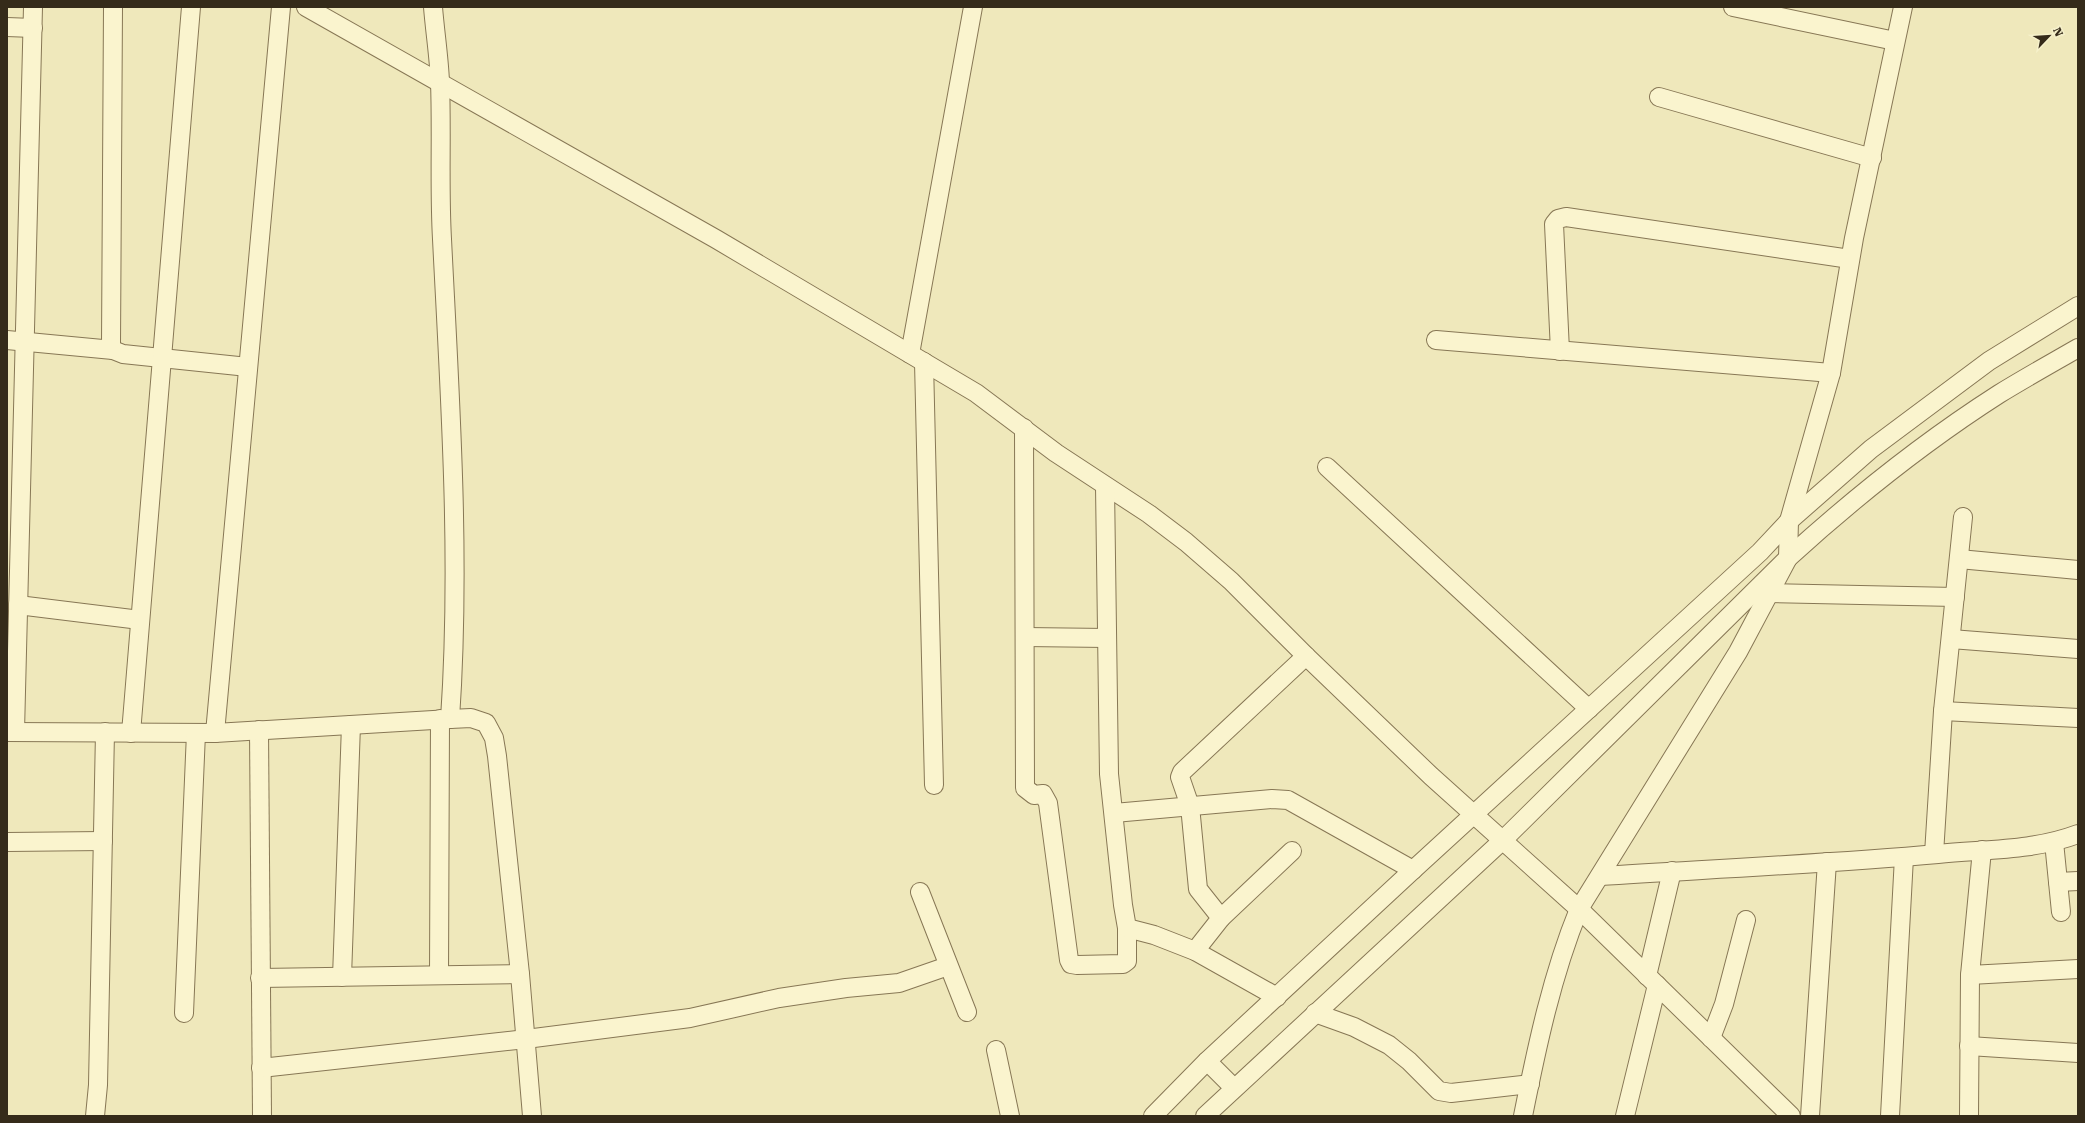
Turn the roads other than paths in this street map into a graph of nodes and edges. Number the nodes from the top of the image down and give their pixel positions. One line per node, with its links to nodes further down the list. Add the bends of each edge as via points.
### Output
1 (33, 7): 11 (street)
2 (113, 7): 21 (street)
3 (191, 7): 24 (street)
4 (281, 7): 25 (street)
5 (306, 7): 13 (street)
6 (433, 7): 13 (street)
7 (973, 7): 23 (street)
8 (1733, 7): 12 (street)
9 (1903, 7): 12 (street)
10 (7, 27): 11 (street)
11 (33, 28): 19 (street)
12 (1895, 41): 15 (street)
13 (440, 82): 23 (street, via 716,239); 47 (street, via 440,207 454,482 455,648)
14 (1659, 97): 15 (street)
15 (1872, 158): 16 (street)
16 (1850, 259): 22 (street, via 1566,217 1558,219 1554,224); 26 (street)
17 (2078, 306): 31 (street, via 1983,365 1871,449)
18 (1436, 340): 22 (street)
19 (15, 341): 21 (street); 37 (street)
20 (2078, 348): 32 (street, via 2000,394 1929,442)
21 (113, 350): 24 (street, via 123,354)
22 (1560, 351): 26 (street)
23 (917, 358): 27 (street, via 976,393); 55 (street)
24 (162, 359): 25 (street); 38 (street)
25 (248, 367): 54 (street)
26 (1831, 373): 31 (street)
27 (1024, 428): 29 (street); 39 (street)
28 (1327, 467): 44 (street)
29 (1106, 486): 40 (street); 43 (street, via 1186,542 1231,581)
30 (1963, 517): 33 (street)
31 (1789, 526): 32 (street); 44 (street)
32 (1788, 554): 35 (street); 58 (street)
33 (1958, 560): 34 (street); 36 (street)
34 (2078, 570)
35 (1769, 593): 36 (street); 70 (street, via 1738,652)
36 (1955, 596): 41 (street)
37 (18, 605): 38 (street); 50 (street)
38 (140, 620): 52 (street)
39 (1025, 637): 40 (street); 78 (street, via 1025,788 1034,795 1043,794 1048,803 1071,964 1123,964 1127,961)
40 (1107, 638): 57 (street, via 1109,774)
41 (1950, 639): 42 (street); 45 (street)
42 (2078, 649)
43 (1306, 656): 56 (street, via 1182,772 1180,777); 58 (street)
44 (1589, 709): 58 (street)
45 (1943, 711): 46 (street); 65 (street)
46 (2078, 718)
47 (445, 719): 48 (street); 82 (street, via 471,718 486,723 494,738); 83 (street)
48 (351, 725): 49 (street); 85 (street)
49 (260, 730): 54 (street); 86 (street)
50 (11, 732): 51 (street)
51 (105, 732): 52 (street); 60 (street)
52 (131, 733): 53 (street)
53 (196, 733): 54 (street); 90 (street)
54 (215, 733)
55 (934, 785)
56 (1190, 806): 57 (street); 68 (street, via 1288,800); 76 (street, via 1198,889)
57 (1114, 813): 78 (street, via 1122,905)
58 (1489, 827): 68 (street); 74 (street); 91 (street)
59 (2078, 834): 62 (street)
60 (103, 841): 61 (street); 100 (street, via 98,1085)
61 (7, 842)
62 (2054, 842): 63 (street, via 2030,847); 72 (street)
63 (1982, 850): 65 (street); 84 (street)
64 (1292, 851): 76 (street)
65 (1934, 854): 66 (street)
66 (1904, 857): 67 (street); 110 (street)
67 (1827, 862): 69 (street); 109 (street)
68 (1413, 870): 88 (street)
69 (1672, 871): 70 (street); 87 (street)
70 (1600, 876): 74 (street)
71 (2078, 881): 72 (street)
72 (2058, 882): 75 (street)
73 (920, 892): 80 (street)
74 (1579, 909): 87 (street); 99 (street, via 1563,946)
75 (2061, 912)
76 (1221, 918): 79 (street)
77 (1746, 920): 92 (street, via 1724,1004)
78 (1127, 928): 79 (street, via 1154,935)
79 (1195, 951): 88 (street)
80 (948, 966): 89 (street); 93 (street, via 899,983 780,998 690,1018)
81 (2078, 969): 84 (street)
82 (520, 974): 83 (street); 93 (street)
83 (439, 975): 85 (street)
84 (1970, 975): 94 (street)
85 (342, 976): 86 (street)
86 (260, 978): 97 (street)
87 (1652, 981): 92 (street); 107 (street)
88 (1277, 997): 98 (street)
89 (967, 1012)
90 (184, 1013)
91 (1315, 1013): 98 (street); 99 (street, via 1354,1027 1389,1045 1439,1091 1451,1093)
92 (1711, 1038): 108 (street)
93 (526, 1039): 97 (street); 102 (street)
94 (1970, 1046): 96 (street); 111 (street)
95 (996, 1050): 103 (street)
96 (2078, 1053)
97 (261, 1068): 101 (street)
98 (1220, 1074): 104 (street); 105 (street)
99 (1530, 1084): 106 (street)
100 (95, 1116)
101 (262, 1116)
102 (532, 1116)
103 (1010, 1116)
104 (1153, 1116)
105 (1206, 1116)
106 (1523, 1116)
107 (1625, 1116)
108 (1792, 1116)
109 (1810, 1116)
110 (1890, 1116)
111 (1969, 1116)

